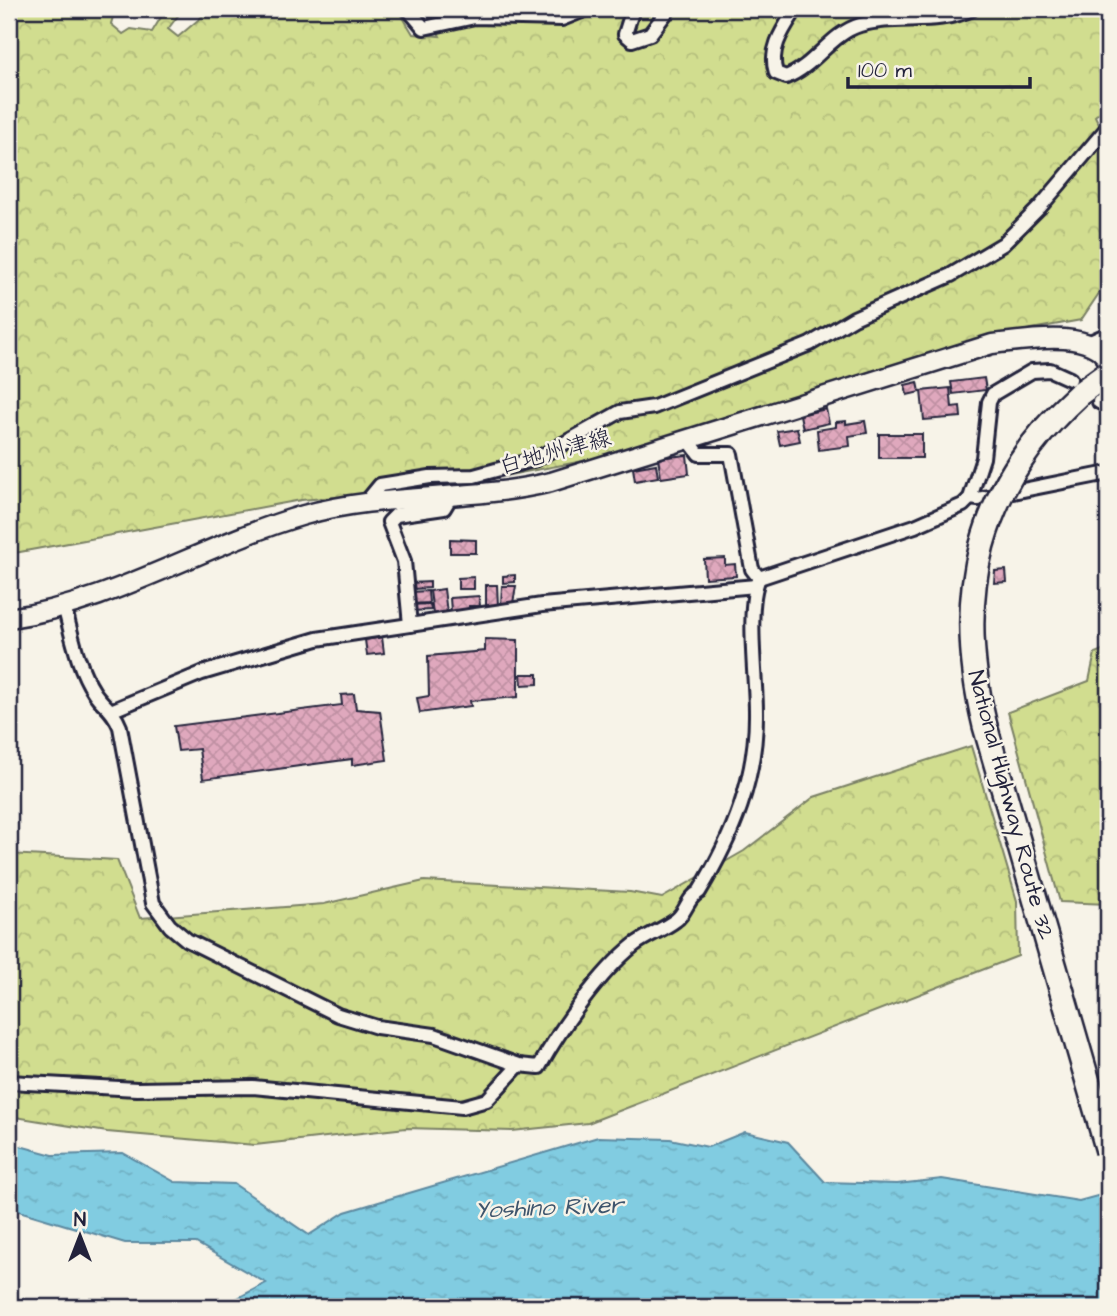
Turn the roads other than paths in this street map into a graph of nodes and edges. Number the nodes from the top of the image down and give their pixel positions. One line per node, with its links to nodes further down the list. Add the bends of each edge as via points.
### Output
1 (408, 9): 2 (street, via 424,28 475,17 562,19)
2 (587, 9)
3 (633, 9): 4 (street, via 625,34 632,40 650,34)
4 (669, 9)
5 (796, 9): 6 (street, via 774,52 776,73 786,77 840,35 861,25 932,20)
6 (972, 9)
7 (1108, 127): 17 (street, via 1003,244 951,275 854,318 810,344 654,407 620,412 536,459 474,476 380,485)
8 (1108, 334): 9 (street)
9 (1088, 343): 10 (main road); 13 (main road, 白地州津線, via 1032,339 992,344)
10 (1108, 361)
11 (1108, 373): 12 (highway, National Highway Route 32)
12 (1089, 396): 16 (street, via 1050,370 1032,371 993,394 983,458); 25 (highway, National Highway Route 32, bridge, via 1041,433 999,497 978,555 970,629 975,686 985,726)
13 (687, 438): 15 (main road, 白地州津線, via 551,482); 18 (street, via 699,454 731,454)
14 (1108, 472): 16 (street)
15 (450, 498): 17 (main road, 白地州津線); 21 (street, via 444,508 396,515 388,522 404,561)
16 (970, 498): 18 (street, via 915,526)
17 (366, 502): 19 (main road, 白地州津線, via 263,528)
18 (757, 582): 21 (street, via 542,605); 23 (street, via 757,713 752,758 743,804 719,859 678,919 623,955 560,1031 539,1067)
19 (64, 606): 20 (main road, 白地州津線); 22 (street, via 80,667 95,694)
20 (9, 618)
21 (410, 625): 22 (street, via 317,639 254,655)
22 (113, 710): 23 (street, via 141,826 153,903 170,926 187,940 338,1015 377,1027 434,1035)
23 (519, 1065): 24 (street, via 487,1100 462,1107 253,1087)
24 (9, 1082)
25 (1108, 1151)

